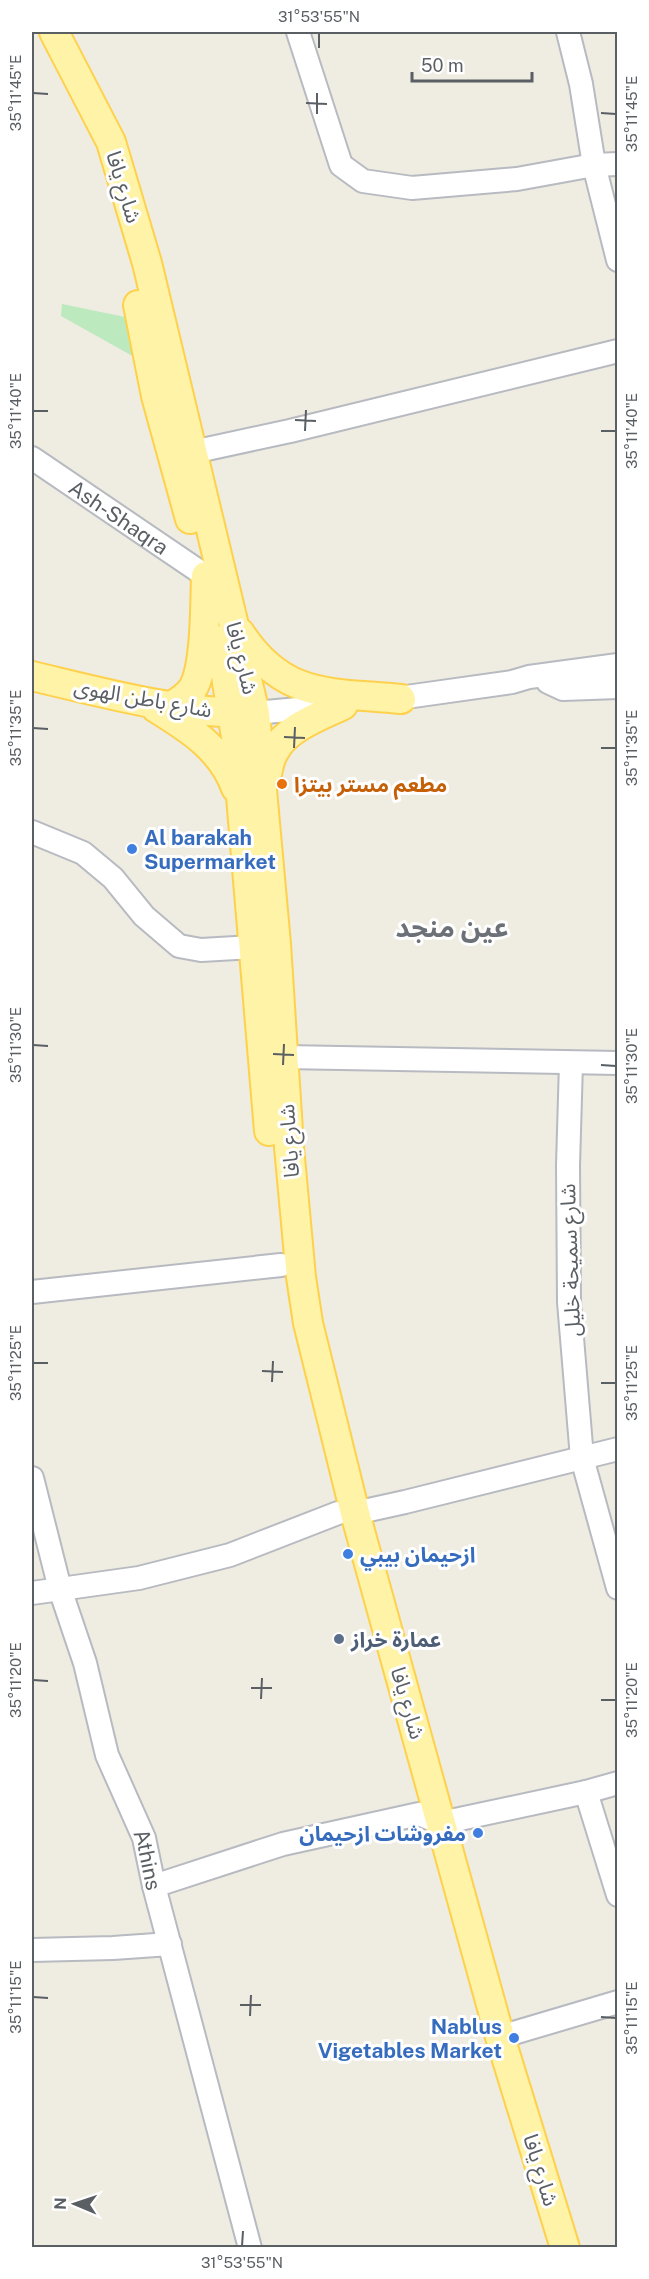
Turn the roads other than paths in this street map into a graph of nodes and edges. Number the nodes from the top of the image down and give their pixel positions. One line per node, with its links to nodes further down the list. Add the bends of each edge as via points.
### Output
1 (36, 32): 11 (main road, شارع يافا, via 109,187 129,257 156,396)
2 (54, 32): 9 (main road, شارع يافا, via 111,142 147,263)
3 (298, 32): 6 (street, via 341,165 363,181 412,188 517,179)
4 (568, 32): 6 (street)
5 (618, 164): 6 (street)
6 (594, 165): 7 (street)
7 (618, 260)
8 (618, 351): 9 (street)
9 (193, 452): 12 (main road, شارع يافا)
10 (32, 458): 11 (street, Ash-Shaqra)
11 (206, 576): 22 (main road, via 198,675 185,698); 24 (main road, شارع يافا)
12 (233, 623): 21 (main road, via 264,664 309,690); 24 (main road, شارع يافا)
13 (618, 655): 15 (street)
14 (618, 665): 15 (street)
15 (591, 669): 18 (street)
16 (32, 676): 22 (main road, شارع باطن الهوى)
17 (618, 677): 19 (street)
18 (512, 682): 19 (street); 21 (street)
19 (548, 682): 20 (street, via 563,689)
20 (618, 687)
21 (401, 699): 23 (street)
22 (159, 705): 24 (main road, شارع باطن الهوى); 25 (main road, via 213,749)
23 (343, 705): 24 (street); 25 (main road, via 280,742)
24 (243, 713): 25 (main road, شارع يافا)
25 (252, 795): 27 (main road, شارع يافا); 28 (main road, شارع يافا)
26 (32, 832): 27 (street, via 83,853 179,946 201,950)
27 (254, 947): 31 (main road, شارع يافا)
28 (284, 1057): 29 (street); 36 (main road, شارع يافا, via 289,1147 307,1311)
29 (571, 1063): 30 (street); 34 (street, شارع سميحة خليل, via 569,1302)
30 (618, 1063)
31 (281, 1265): 32 (street); 36 (main road, شارع يافا, via 297,1360)
32 (32, 1292)
33 (618, 1449): 34 (street)
34 (582, 1458): 36 (street); 37 (street, شارع سميحة خليل)
35 (32, 1478): 38 (street, Athins)
36 (346, 1513): 38 (street, via 230,1555 139,1578); 42 (main road, شارع يافا)
37 (618, 1588)
38 (60, 1589): 39 (street); 43 (street, Athins, via 86,1662 107,1755 144,1838)
39 (32, 1593)
40 (618, 1783): 41 (street)
41 (586, 1791): 42 (street); 44 (street)
42 (430, 1819): 43 (street, via 283,1844); 48 (main road, شارع يافا); 49 (main road, شارع يافا)
43 (154, 1886): 45 (street, Athins)
44 (618, 1895)
45 (170, 1944): 46 (street); 50 (street, Athins)
46 (32, 1950)
47 (618, 2002): 48 (street)
48 (500, 2037): 49 (main road, شارع يافا)
49 (557, 2246)
50 (250, 2247)

